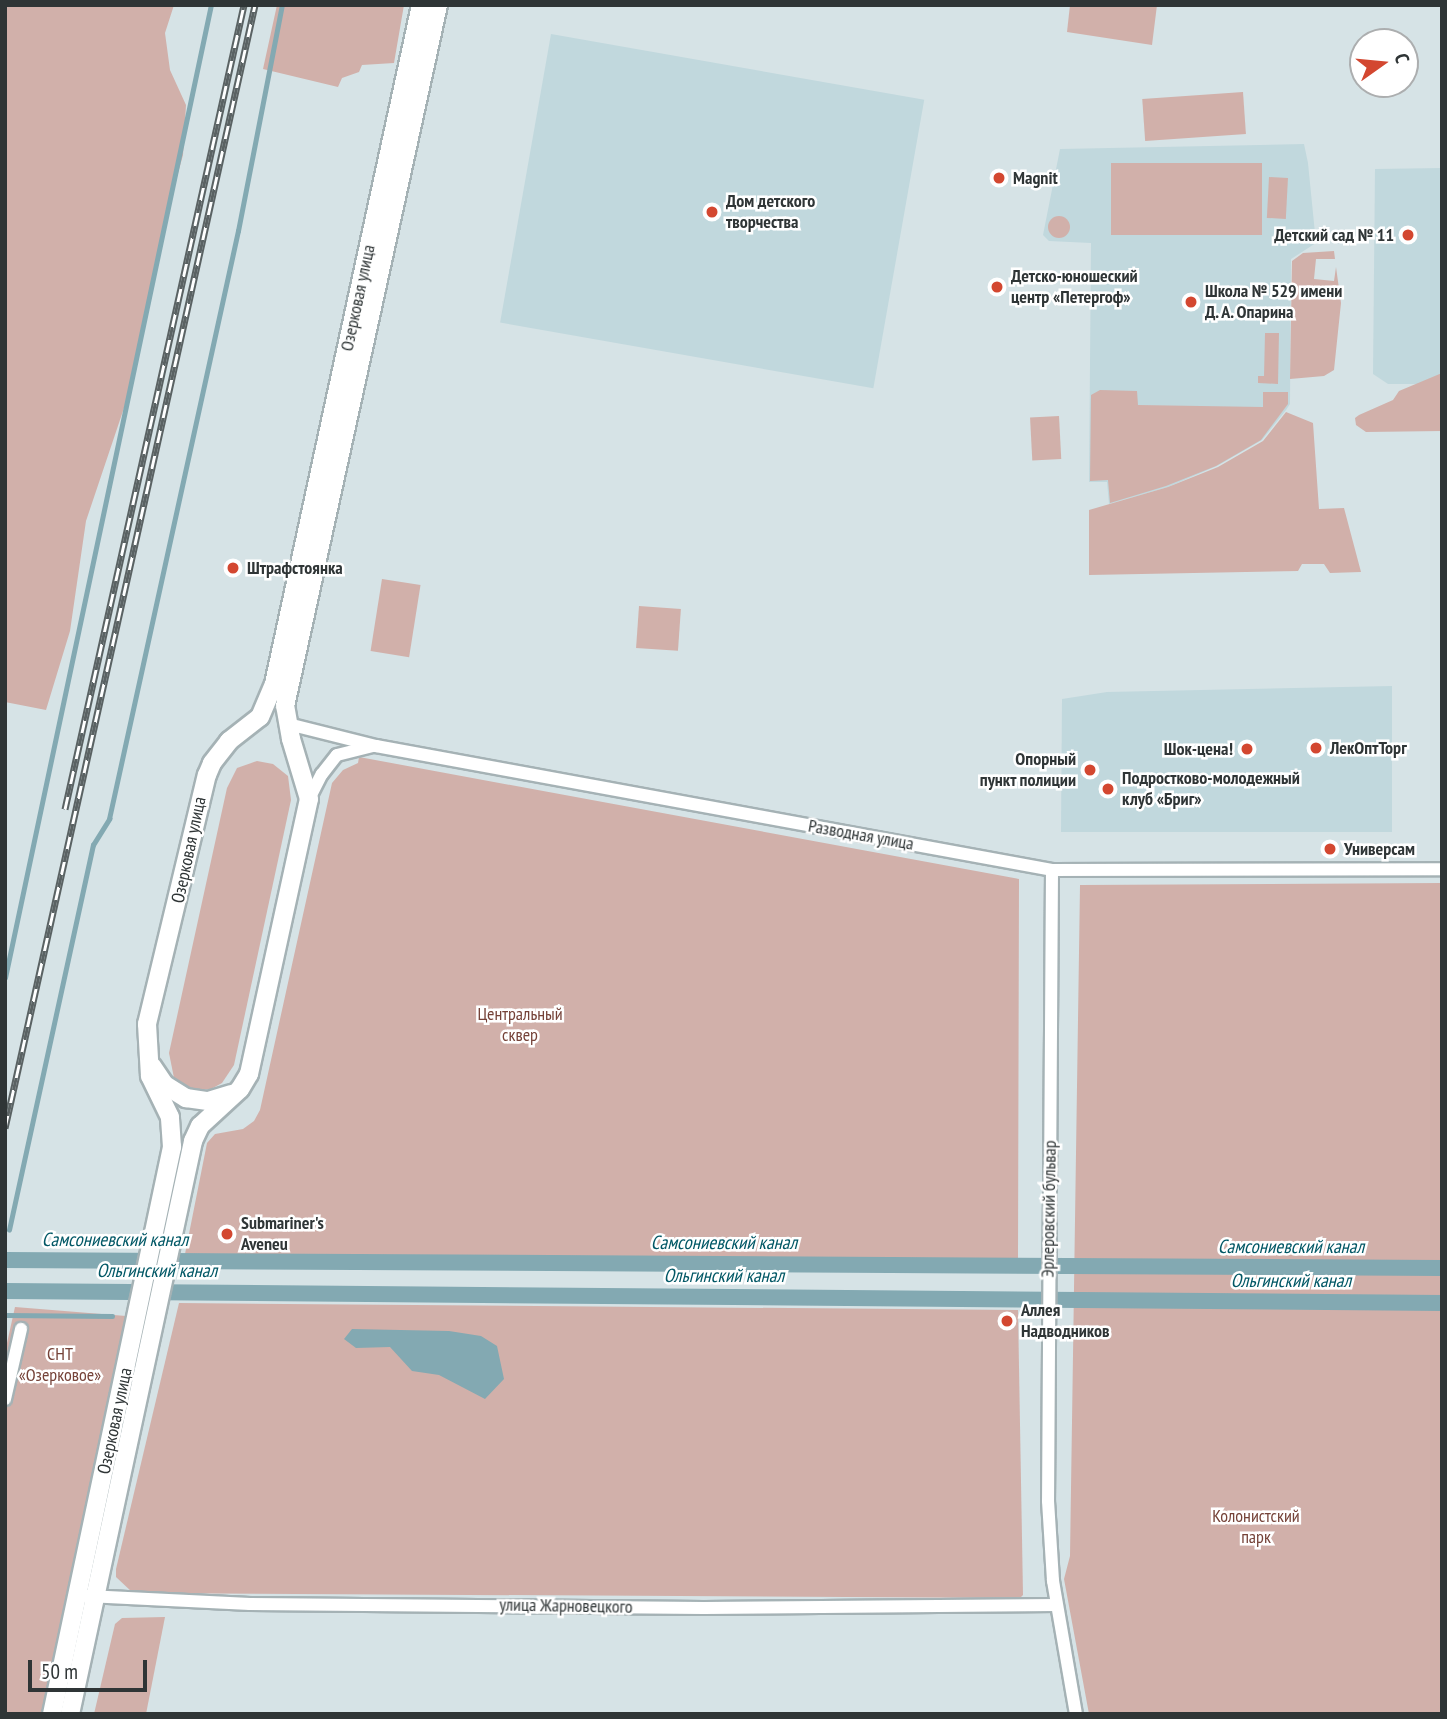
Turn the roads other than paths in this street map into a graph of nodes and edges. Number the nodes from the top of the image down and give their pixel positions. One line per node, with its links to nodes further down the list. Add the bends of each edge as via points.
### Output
1 (421, 5): 3 (street, Озерковая улица, via 274,684)
2 (438, 5): 4 (street, Озерковая улица, via 287,694)
3 (260, 717): 4 (street); 9 (street, Озерковая улица, via 220,751 203,787 147,1024)
4 (288, 724): 5 (street, Разводная улица); 6 (street, Озерковая улица)
5 (376, 746): 6 (street, Озерковая улица, via 337,755); 8 (street, Разводная улица)
6 (309, 799): 10 (street, Озерковая улица, via 249,1074)
7 (1442, 869): 8 (street, Разводная улица)
8 (1052, 870): 15 (street, Эрлеровский бульвар, via 1048,1501)
9 (147, 1057): 10 (street, via 156,1076 186,1098 219,1100); 11 (street, Озерковая улица, via 153,1086 167,1108 173,1133 154,1236)
10 (240, 1089): 11 (street, Озерковая улица, via 206,1118 195,1134 172,1237)
11 (146, 1314): 14 (street, Озерковая улица)
12 (21, 1329): 13 (street)
13 (5, 1399)
14 (86, 1596): 15 (street, улица Жарновецкого, via 250,1604); 16 (street, Озерковая улица); 17 (street, Озерковая улица)
15 (1056, 1605): 18 (street, Эрлеровский бульвар)
16 (52, 1714)
17 (70, 1714)
18 (1076, 1714)

